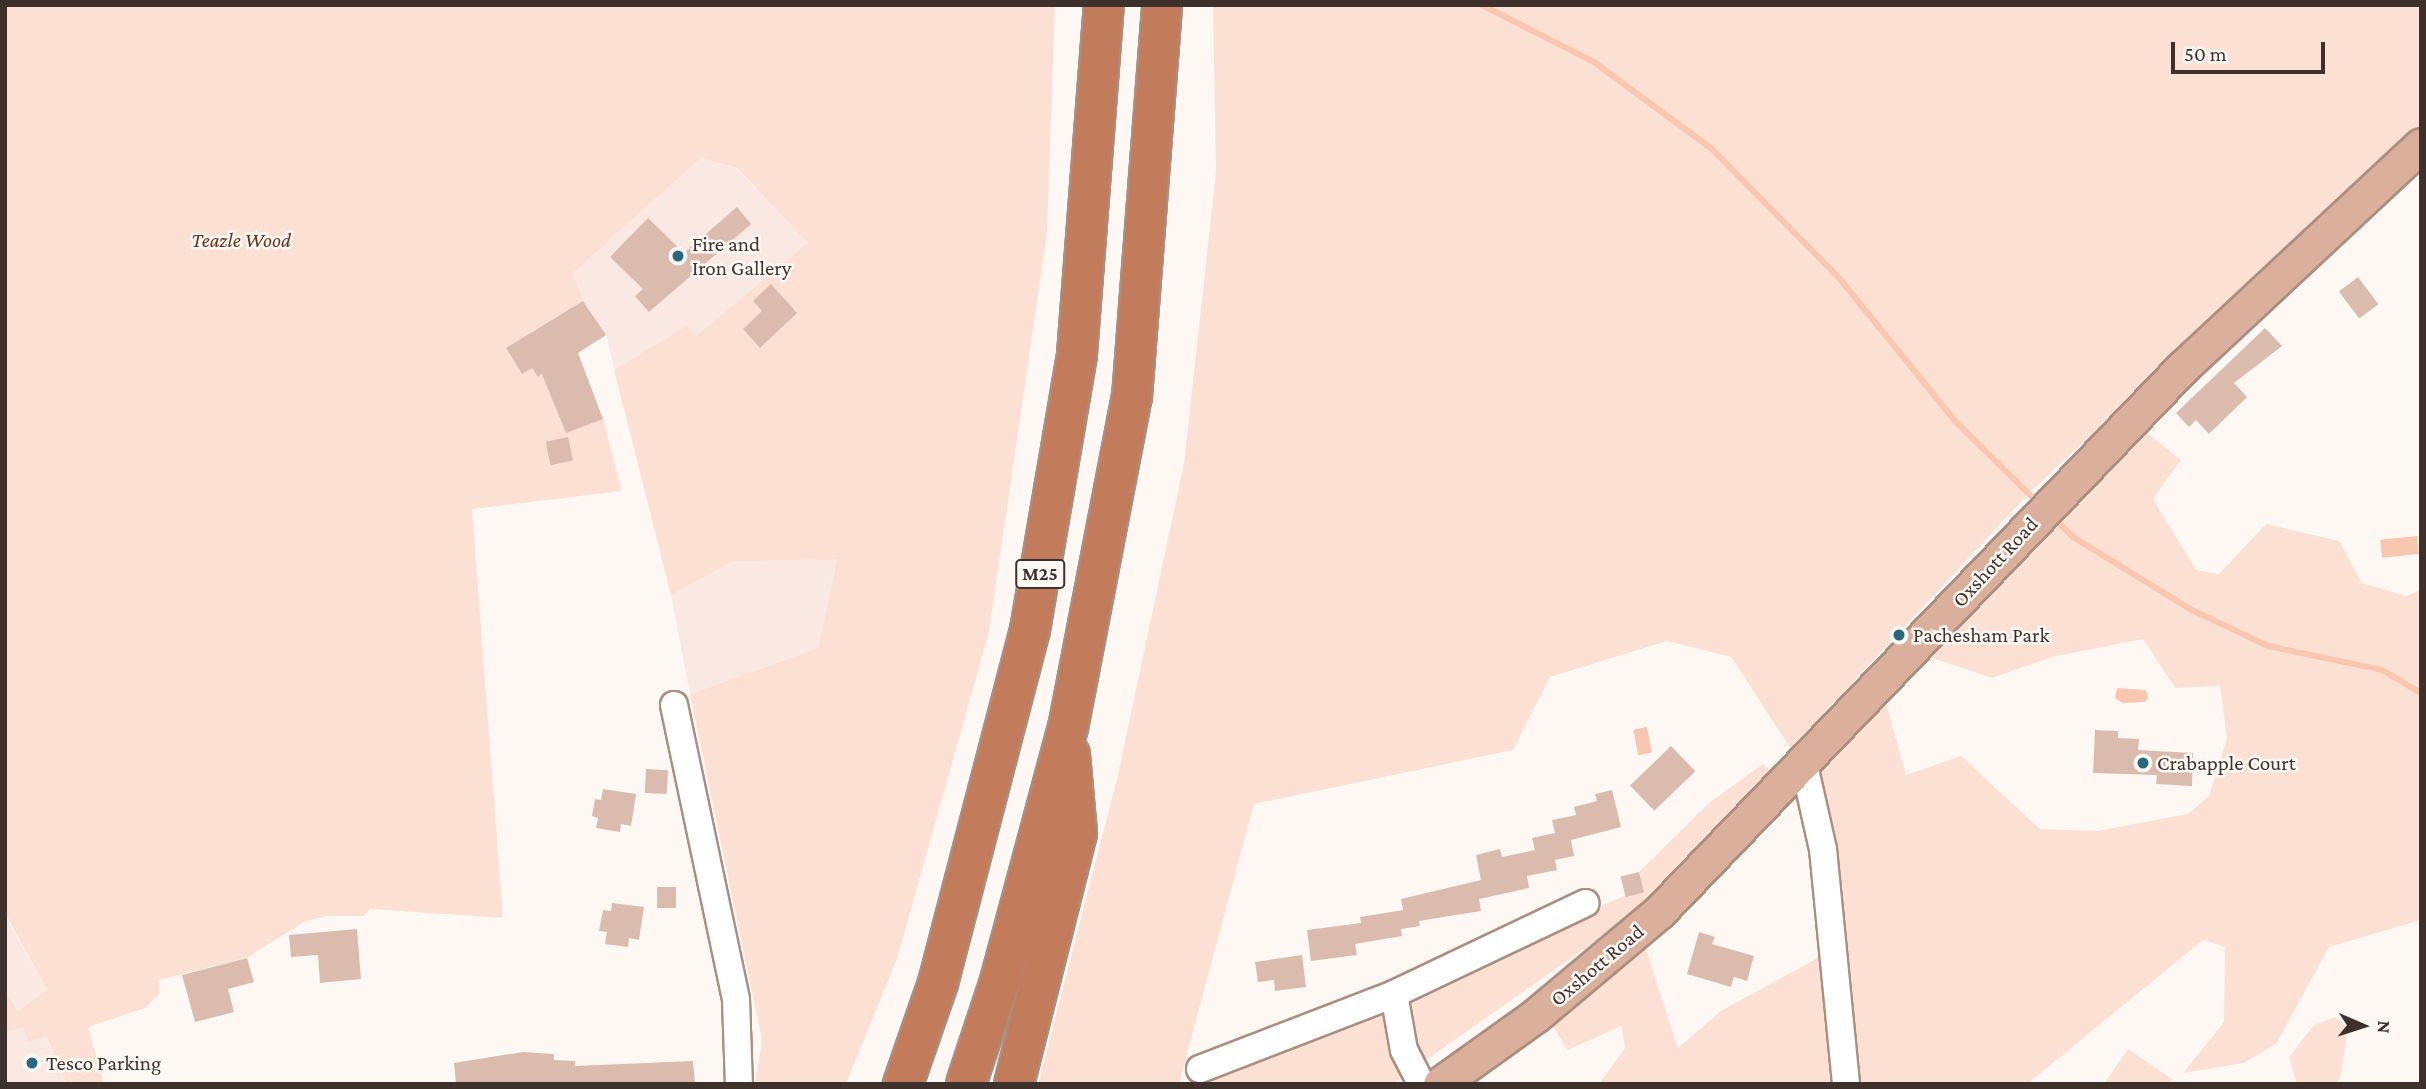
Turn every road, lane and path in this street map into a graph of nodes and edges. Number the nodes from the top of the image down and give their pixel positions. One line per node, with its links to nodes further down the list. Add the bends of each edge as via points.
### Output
1 (1104, 5): 11 (highway, M25, via 1077,354 1030,630 938,983)
2 (1162, 5): 5 (highway, M25, via 1132,397)
3 (2421, 145): 6 (main road, Oxshott Road, via 2183,367)
4 (674, 705): 10 (street, via 736,1000)
5 (1068, 728): 12 (highway, M25, via 1000,981); 13 (highway, M25, via 1077,833)
6 (1804, 765): 15 (main road, Oxshott Road, via 1619,949); 16 (street, via 1823,849)
7 (1586, 903): 8 (street)
8 (1394, 994): 9 (street); 14 (street, via 1404,1050)
9 (1200, 1069)
10 (739, 1084)
11 (903, 1084)
12 (966, 1084)
13 (1014, 1084)
14 (1421, 1084)
15 (1440, 1084)
16 (1846, 1084)

